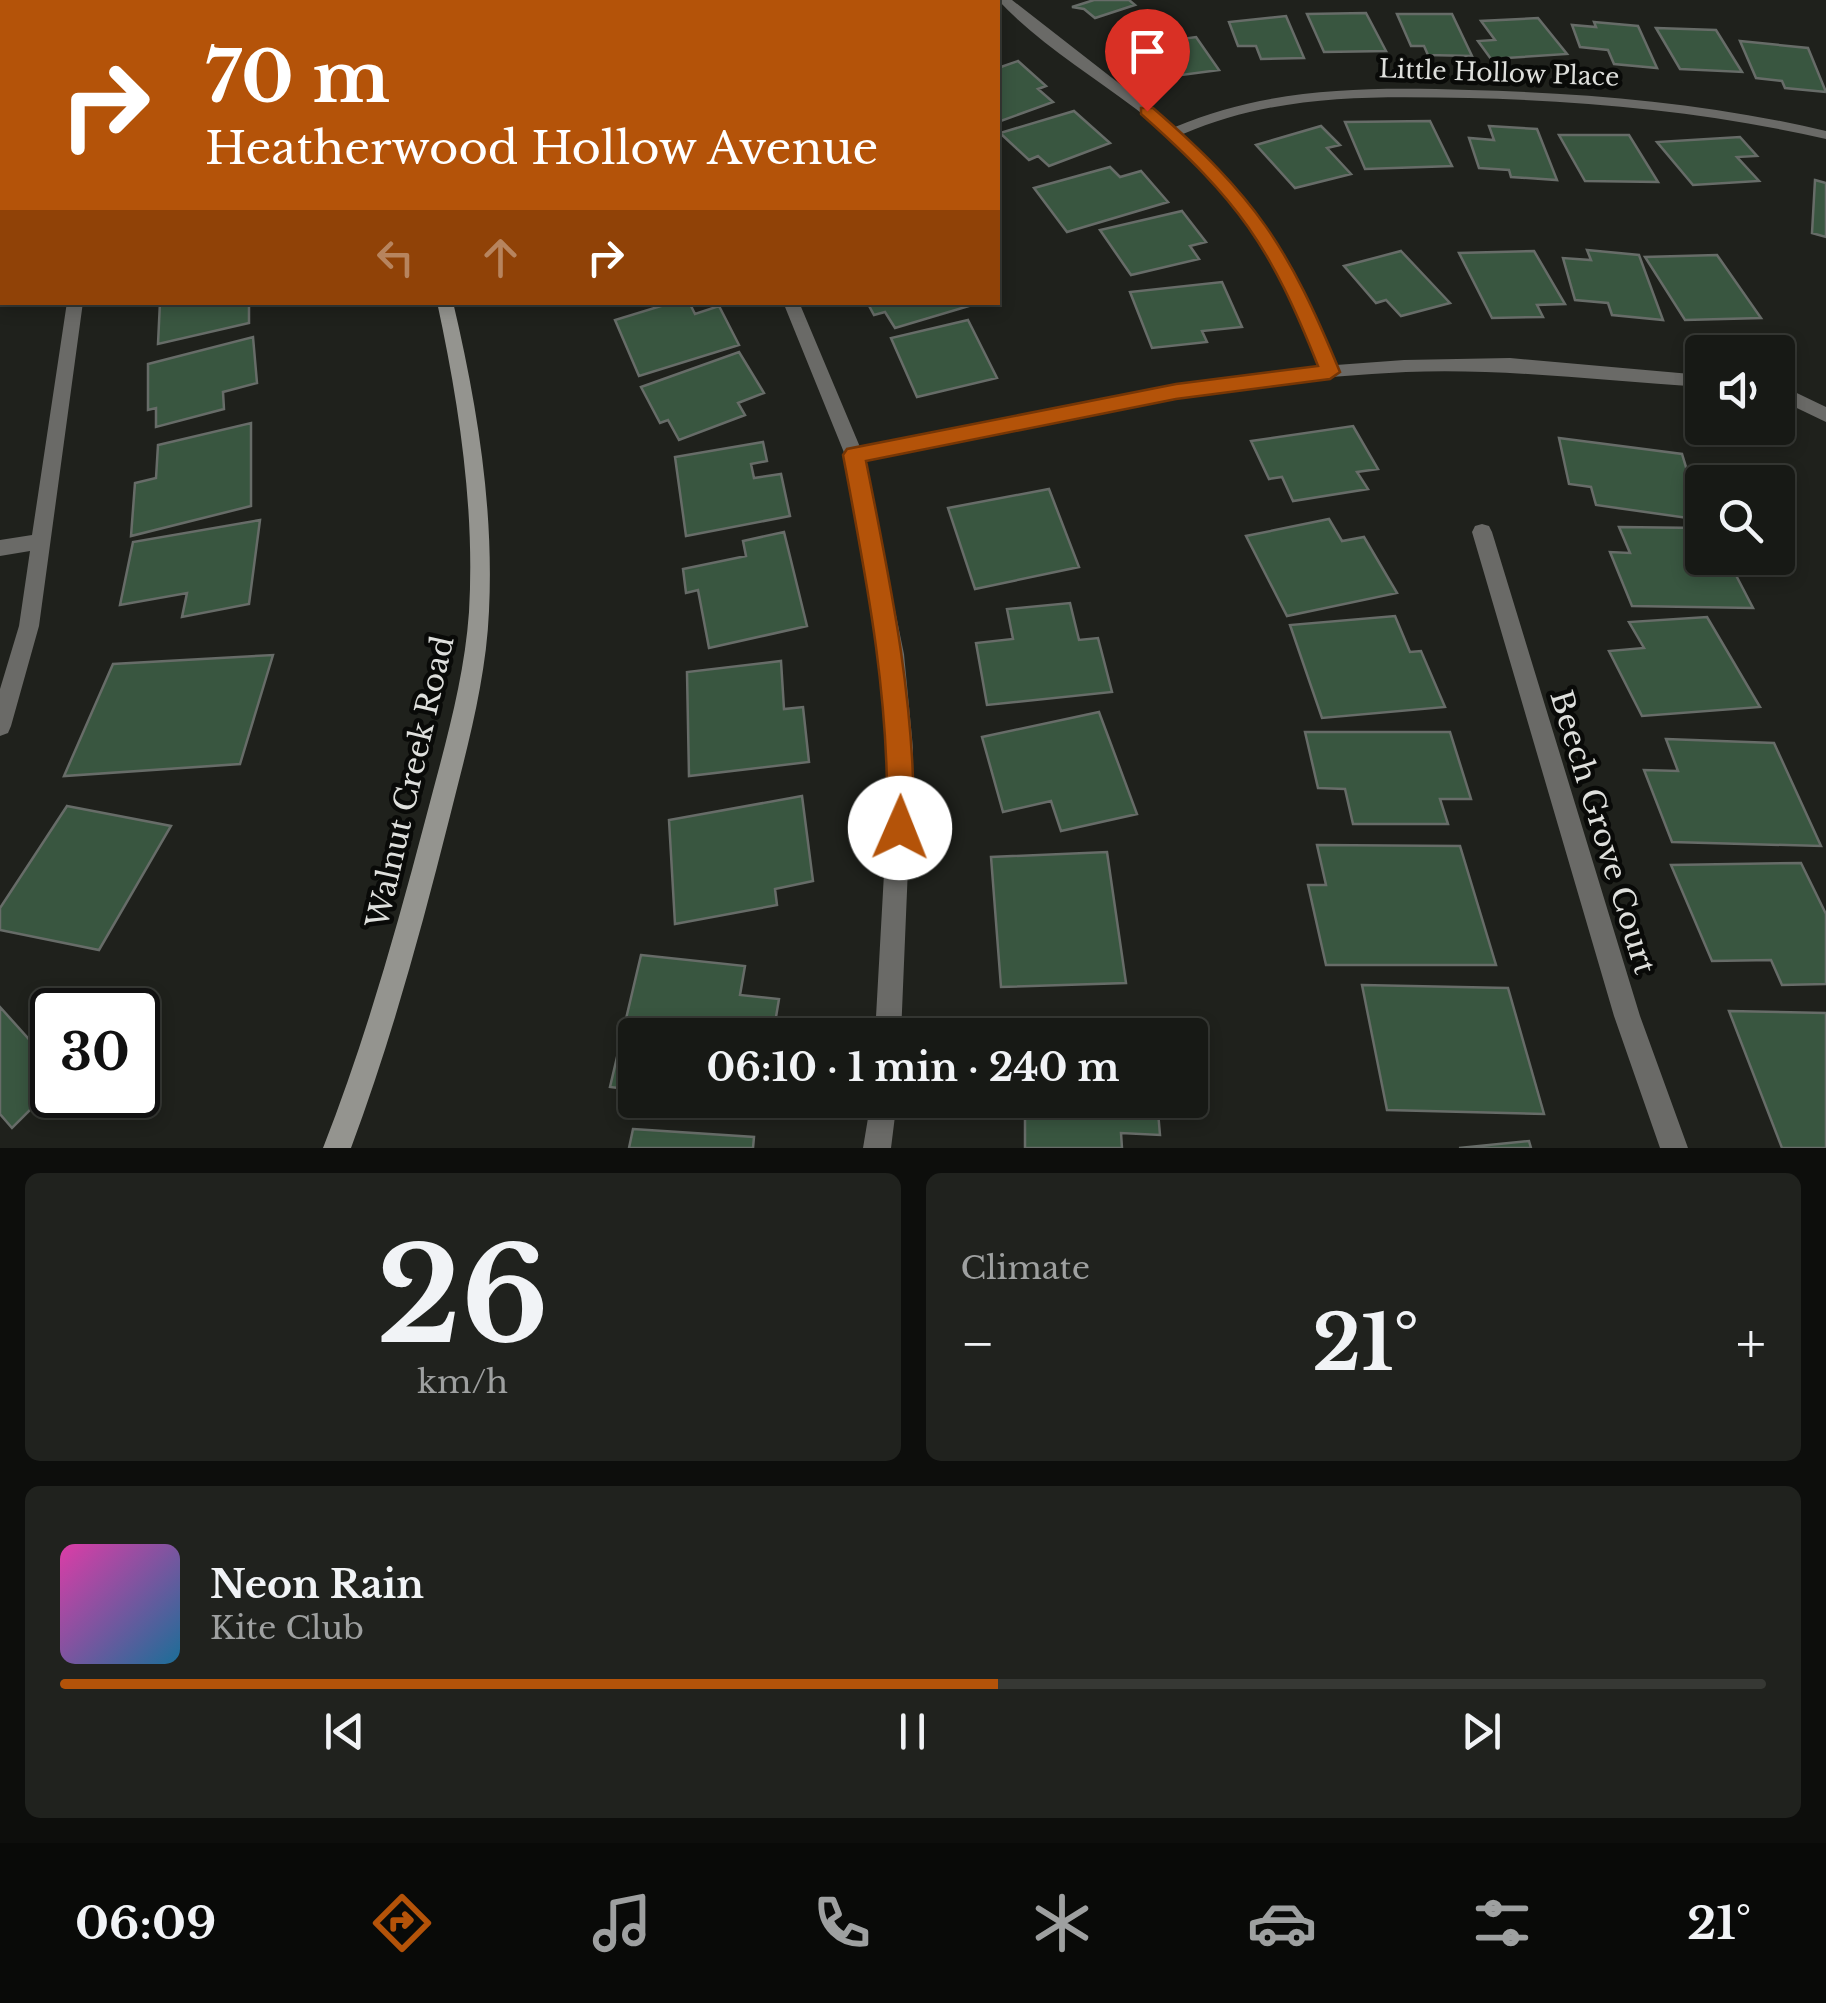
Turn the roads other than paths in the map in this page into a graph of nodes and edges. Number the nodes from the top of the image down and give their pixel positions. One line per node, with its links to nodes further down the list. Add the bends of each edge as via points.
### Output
1 (1004, 0): 2 (street)
2 (1174, 132): 3 (street, Little Hollow Place, via 1276,98 1355,91 1651,101); 7 (street, via 1265,232)
3 (1826, 134)
4 (76, 305): 13 (street)
5 (446, 305): 18 (street, Walnut Creek Road, via 476,466 479,615 454,756 410,923)
6 (792, 305): 11 (street)
7 (1330, 372): 8 (street, via 1484,364); 11 (street, via 1176,392)
8 (1685, 380)
9 (1795, 400): 10 (street)
10 (1824, 414)
11 (854, 455): 16 (street, via 893,654 902,748)
12 (1482, 532): 20 (street, Beech Grove Court, via 1627,1016)
13 (42, 542): 14 (street); 15 (street, via 29,626)
14 (0, 548)
15 (0, 726)
16 (889, 1018)
17 (882, 1118): 19 (street)
18 (337, 1148)
19 (878, 1148)
20 (1674, 1148)

